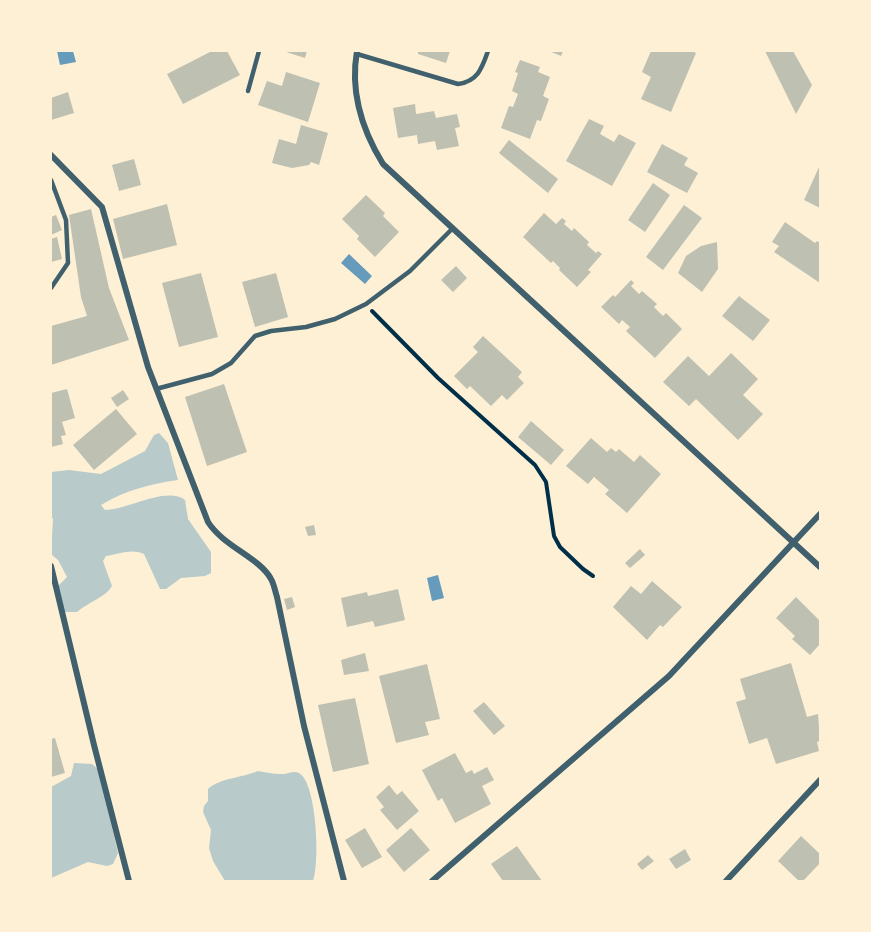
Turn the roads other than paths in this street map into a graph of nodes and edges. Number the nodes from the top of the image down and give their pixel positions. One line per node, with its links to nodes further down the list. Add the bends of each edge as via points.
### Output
1 (259, 51): 4 (lane)
2 (488, 51): 3 (lane, via 475,78 458,84)
3 (357, 52): 7 (street, via 356,94 373,148 391,172)
4 (248, 91)
5 (51, 155): 9 (street, via 102,207)
6 (51, 180): 8 (lane, via 66,220 68,263)
7 (453, 228): 9 (lane, via 410,271 366,304 335,319 255,336 231,363 212,374); 11 (street)
8 (51, 288)
9 (156, 389): 17 (street, via 214,531 271,579)
10 (820, 513): 11 (street)
11 (793, 542): 13 (street); 18 (street, via 669,676)
12 (51, 566): 14 (street)
13 (820, 567)
14 (54, 588): 16 (street)
15 (820, 780): 19 (street)
16 (129, 881)
17 (344, 881)
18 (432, 881)
19 (726, 881)

